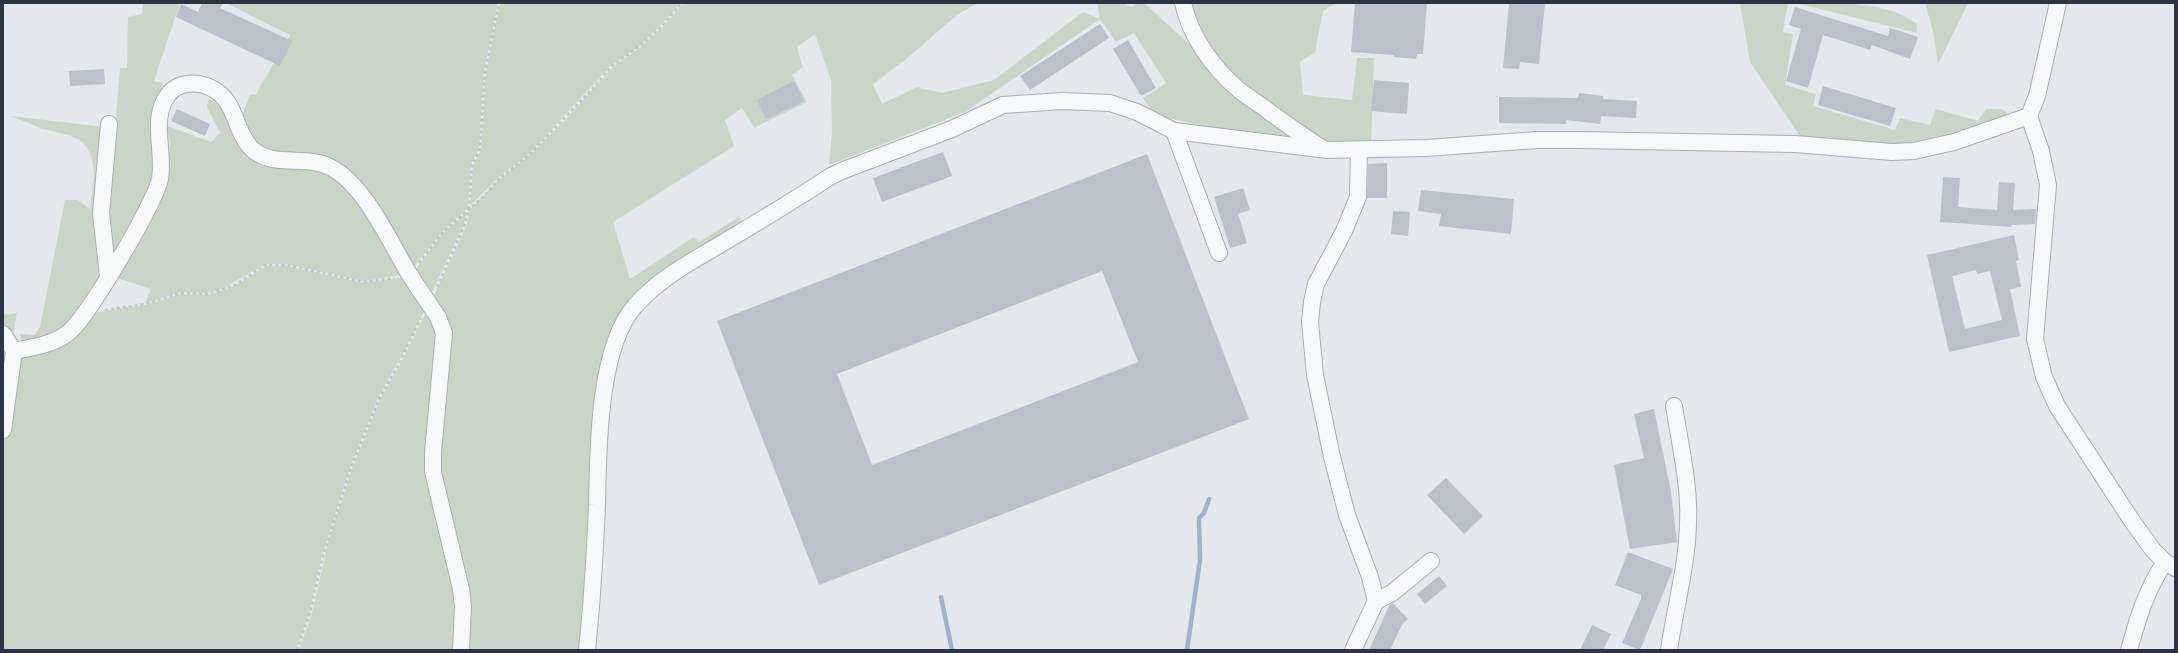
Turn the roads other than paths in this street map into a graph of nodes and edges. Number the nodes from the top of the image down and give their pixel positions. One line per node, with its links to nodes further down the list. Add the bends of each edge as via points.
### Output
1 (1183, 3): 6 (street, via 1200,44 1223,75 1239,90 1307,139)
2 (2058, 3): 3 (street, via 2037,96)
3 (2028, 116): 7 (street, via 1954,142 1892,152 1795,144 1579,140); 15 (street, via 2041,151 2048,185 2035,338 2044,377 2057,406 2079,442 2140,532)
4 (109, 124): 9 (street, via 101,213)
5 (1174, 131): 6 (street); 8 (street); 18 (street, via 1137,112 1110,103 1062,101 1003,105 952,129 831,176 660,283 634,306 626,318 614,348 605,384 597,450 597,505)
6 (1327, 150): 7 (street)
7 (1359, 150): 16 (street, via 1358,196 1344,231 1316,284 1310,322 1315,375 1332,457 1347,515)
8 (1219, 253)
9 (108, 276): 11 (street, via 78,324 59,339 35,348); 17 (street, via 156,193 161,167 159,121 168,94 177,86 188,83 200,84 212,88 223,96 231,106 245,139 252,148 263,155 279,160 319,162 343,175 362,196 438,317 444,333 433,472 461,589)
10 (3, 334): 11 (street)
11 (14, 351): 13 (street)
12 (1674, 406): 20 (street, via 1688,499 1688,524)
13 (3, 430)
14 (1431, 561): 16 (street, via 1392,594)
15 (2170, 565): 21 (street, via 2148,590)
16 (1376, 600): 19 (street)
17 (460, 650)
18 (587, 650)
19 (1353, 650)
20 (1669, 650)
21 (2129, 650)

